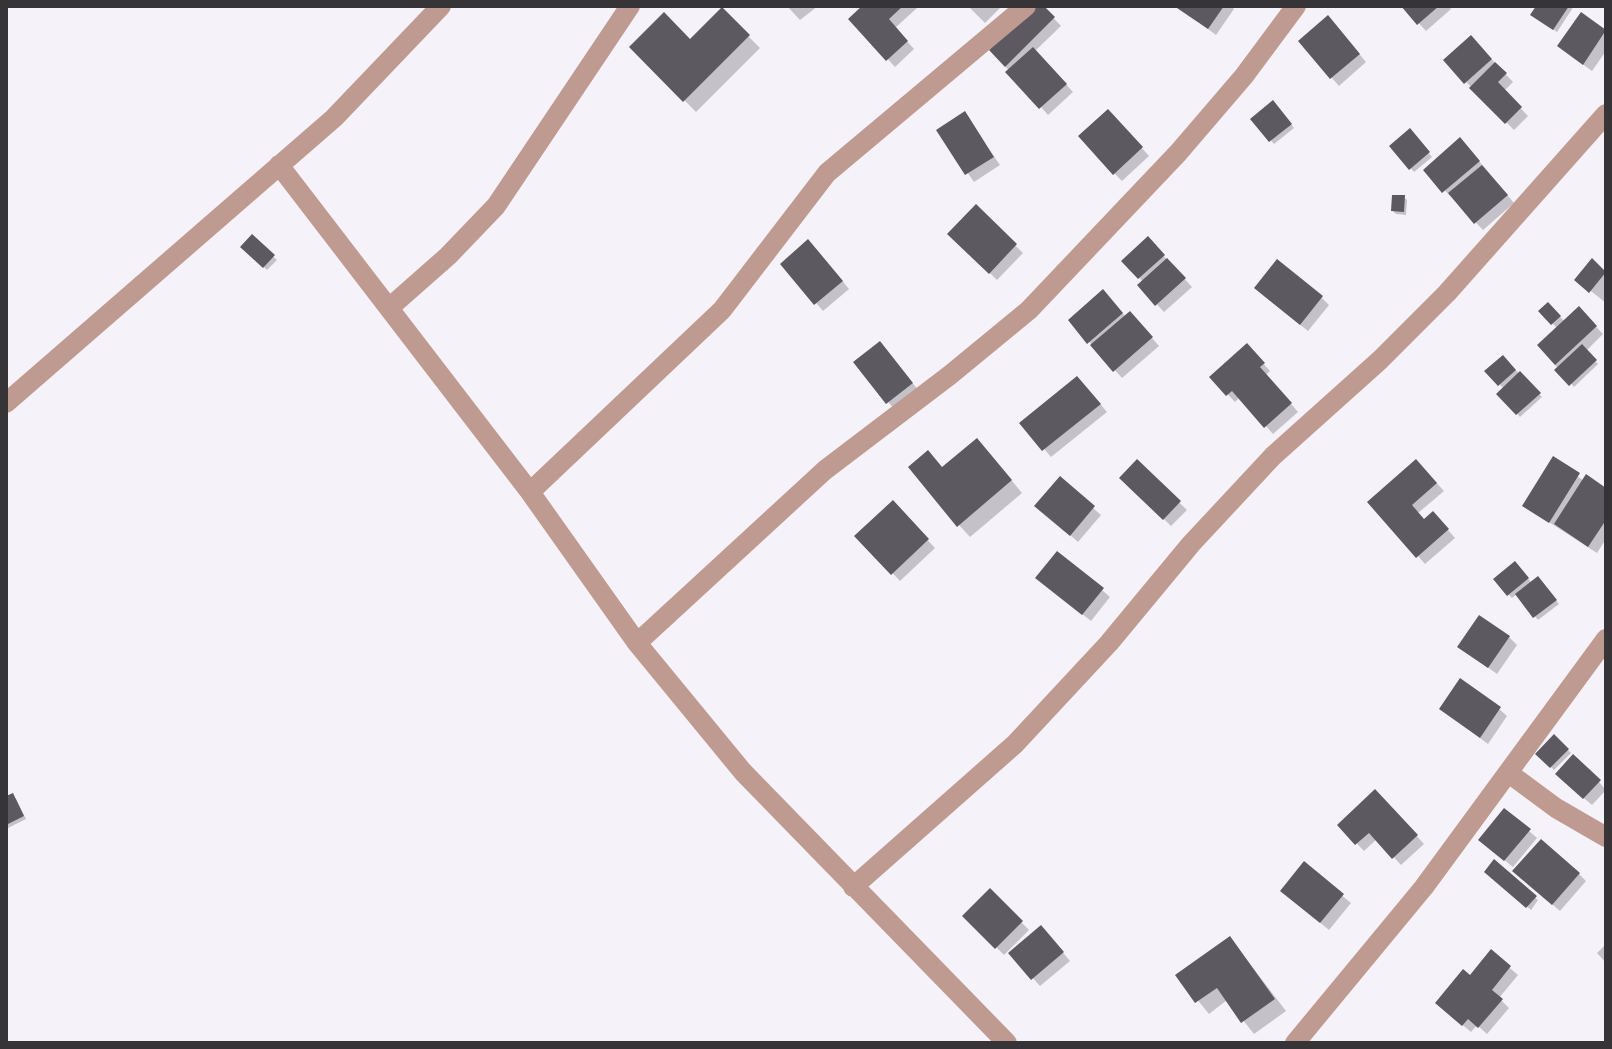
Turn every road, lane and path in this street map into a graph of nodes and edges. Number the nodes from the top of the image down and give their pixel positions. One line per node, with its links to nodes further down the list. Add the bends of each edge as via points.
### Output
1 (441, 6): 6 (street, via 373,81)
2 (630, 6): 7 (street, via 496,206)
3 (1026, 6): 9 (street, via 827,173 722,310)
4 (1296, 6): 11 (street, via 1178,153 1029,310 825,470)
5 (1606, 114): 14 (street, via 1447,293 1273,456 1015,744)
6 (279, 165): 7 (street); 8 (street)
7 (389, 308): 9 (street)
8 (6, 403)
9 (530, 492): 11 (street)
10 (1606, 639): 12 (street)
11 (637, 643): 14 (street, via 743,772)
12 (1510, 774): 13 (street); 16 (street)
13 (1606, 837)
14 (853, 887): 15 (street)
15 (1007, 1043)
16 (1295, 1043)

